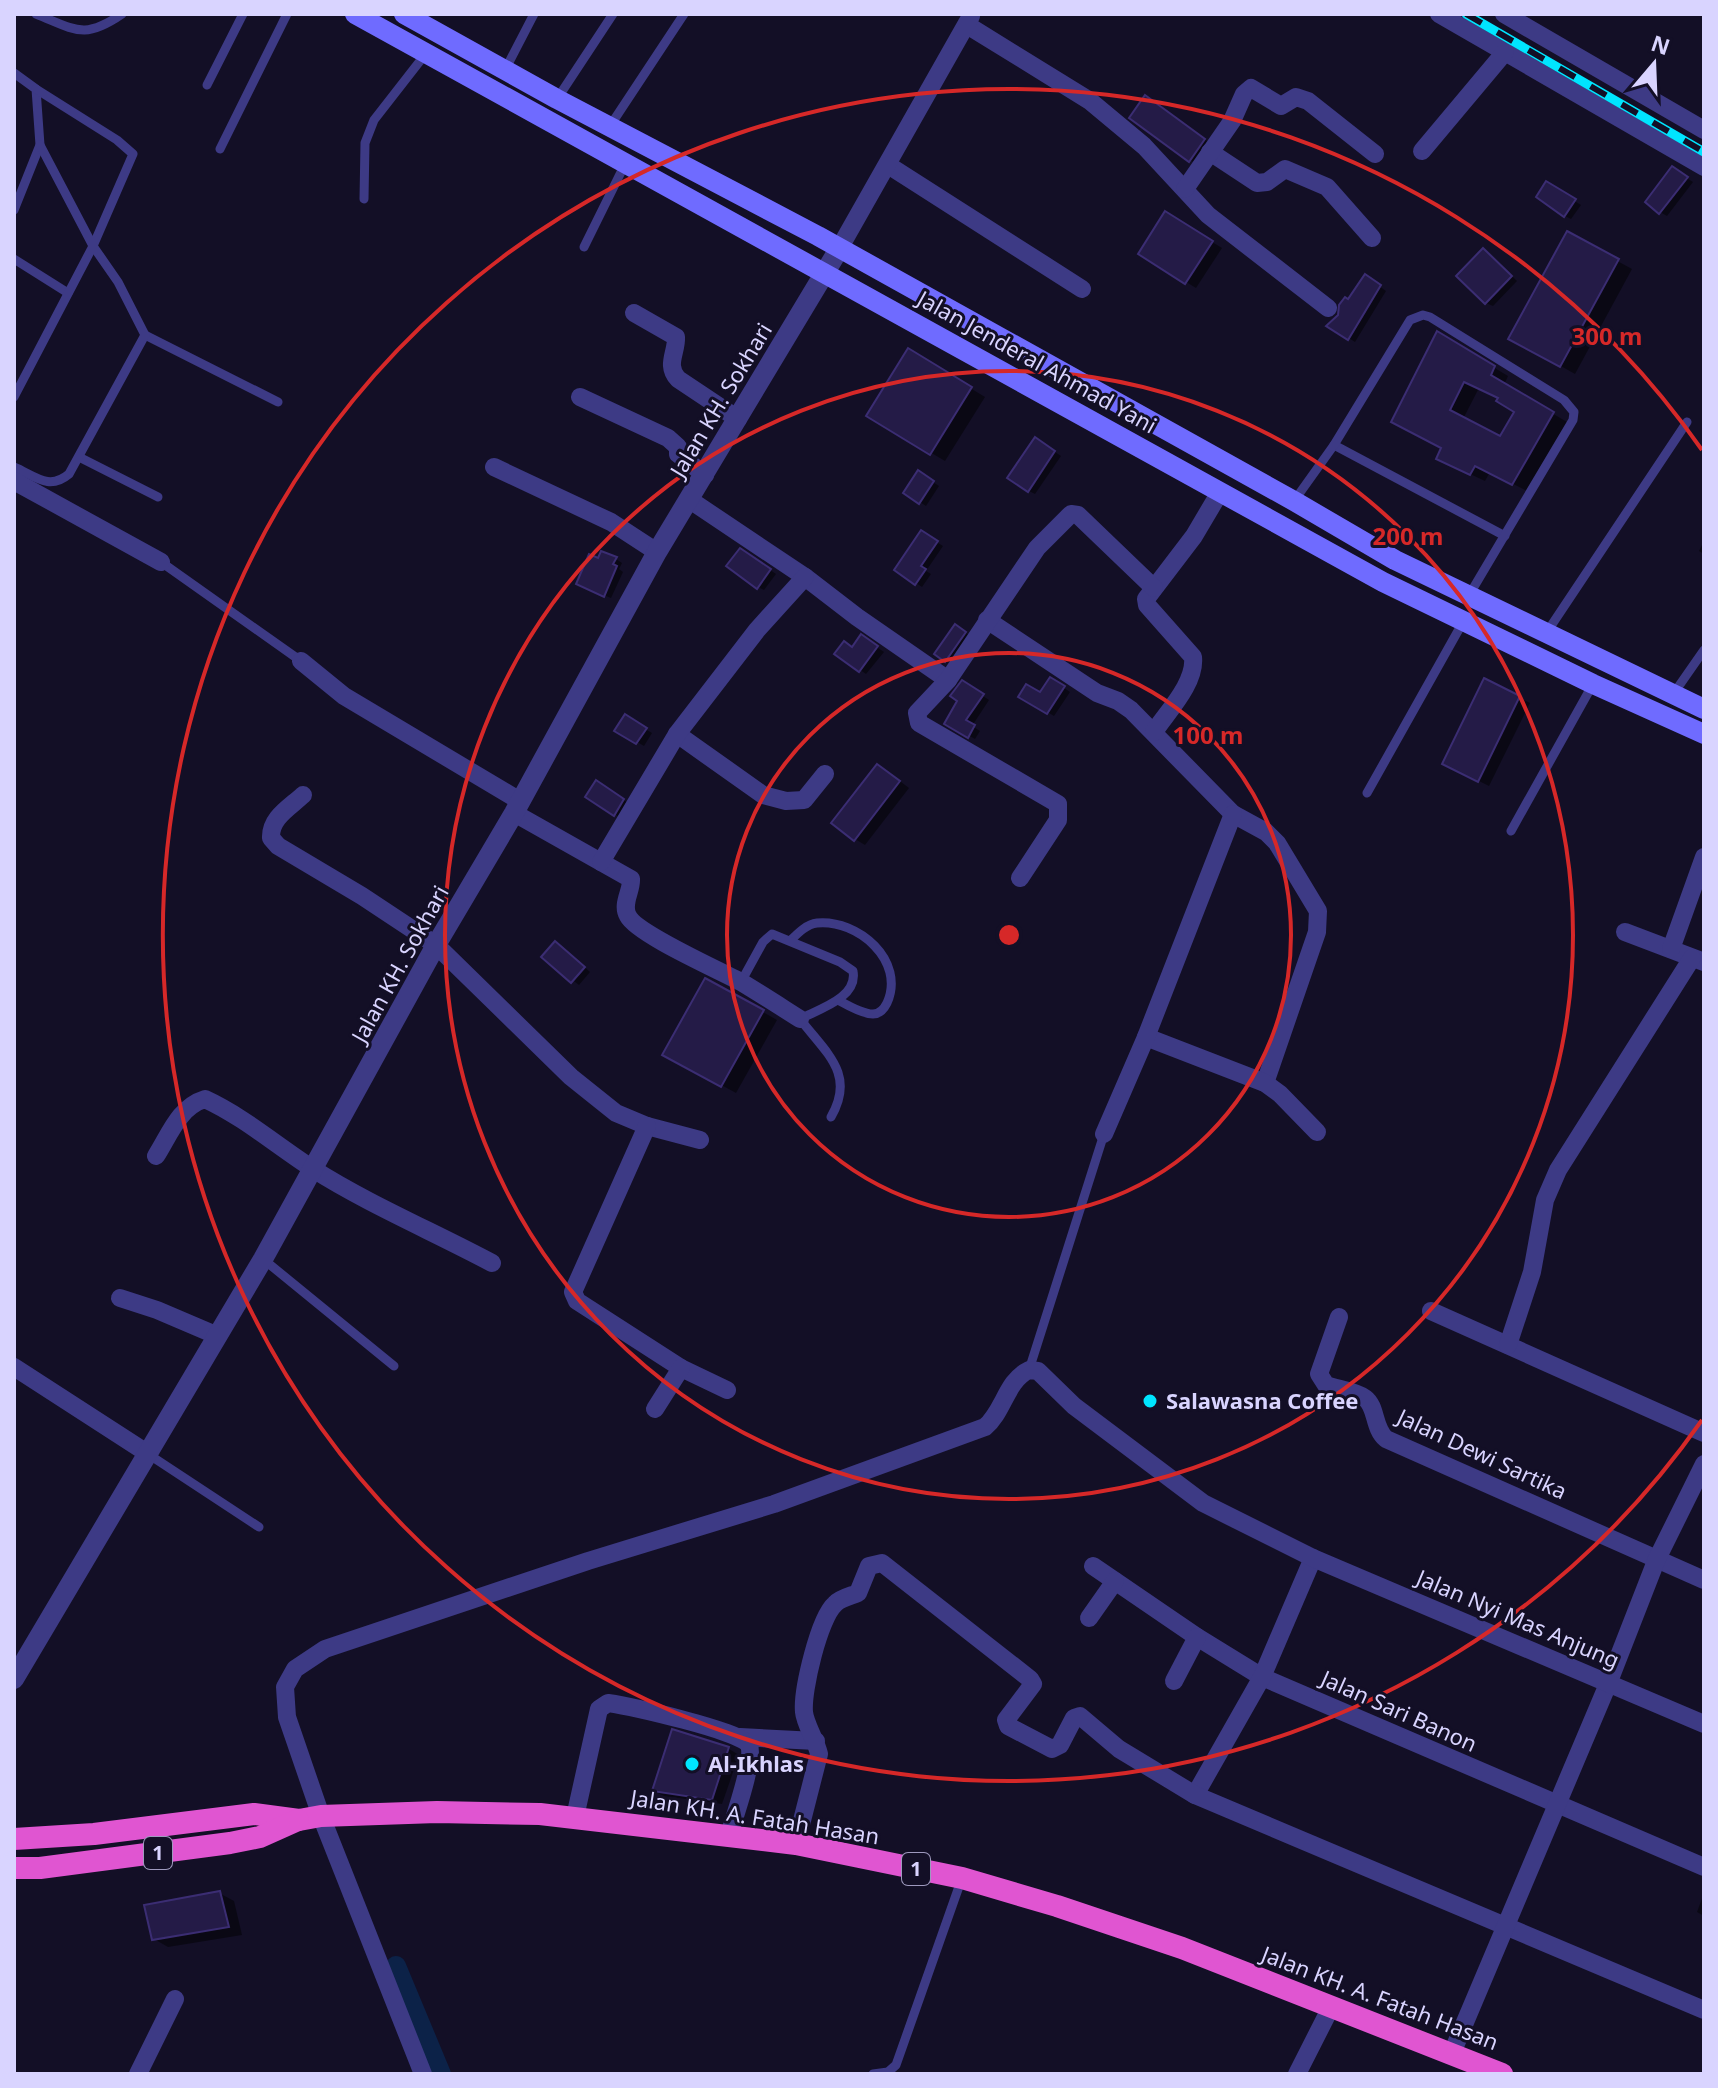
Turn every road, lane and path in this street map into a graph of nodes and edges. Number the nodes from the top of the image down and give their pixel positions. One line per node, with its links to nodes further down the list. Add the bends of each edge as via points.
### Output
1 (36, 14): 2 (lane, via 81,32 103,27)
2 (122, 14)
3 (243, 14): 18 (lane)
4 (287, 14): 24 (lane)
5 (355, 14): 13 (main road, Jalan Jenderal Ahmad Yani)
6 (402, 14): 13 (lane); 16 (main road, Jalan Jenderal Ahmad Yani)
7 (534, 14): 16 (lane)
8 (613, 14): 20 (lane)
9 (684, 14): 21 (lane)
10 (1439, 14): 15 (street)
11 (1504, 14): 22 (street)
12 (970, 19): 29 (street); 31 (street, via 1090,101)
13 (390, 33): 14 (main road, Jalan Jenderal Ahmad Yani)
14 (427, 52): 28 (main road, Jalan Jenderal Ahmad Yani); 32 (lane, via 374,120 365,143)
15 (1505, 52): 25 (street); 30 (street)
16 (505, 70): 20 (main road, Jalan Jenderal Ahmad Yani)
17 (14, 73): 19 (lane)
18 (207, 85)
19 (36, 89): 23 (lane); 35 (lane, via 133,154)
20 (557, 99): 21 (main road, Jalan Jenderal Ahmad Yani)
21 (610, 126): 37 (main road, Jalan Jenderal Ahmad Yani)
22 (1704, 130)
23 (40, 145): 33 (lane); 35 (lane)
24 (220, 149)
25 (1422, 151)
26 (1210, 152): 27 (street, via 1251,88 1281,106 1296,97 1308,101); 31 (street); 34 (street, via 1257,183 1285,169 1327,187)
27 (1375, 154)
28 (626, 162): 36 (lane); 39 (main road, Jalan Jenderal Ahmad Yani)
29 (888, 165): 37 (street); 40 (street)
30 (1704, 167)
31 (1185, 189): 42 (street, via 1208,215)
32 (364, 199)
33 (14, 210)
34 (1372, 238)
35 (93, 246): 41 (lane); 44 (lane)
36 (584, 247)
37 (839, 249): 39 (street, Jalan KH. Sokhari); 59 (main road, Jalan Jenderal Ahmad Yani)
38 (14, 259): 41 (lane)
39 (825, 272): 48 (street, Jalan KH. Sokhari); 56 (main road, Jalan Jenderal Ahmad Yani)
40 (1082, 289)
41 (68, 293): 45 (lane)
42 (1328, 308)
43 (634, 313): 48 (street, via 676,337 672,365 678,379)
44 (145, 335): 47 (lane); 51 (lane)
45 (14, 397)
46 (580, 397): 54 (street, via 668,438 682,459)
47 (278, 402)
48 (738, 419): 54 (street, Jalan KH. Sokhari)
49 (1687, 422): 70 (lane)
50 (1334, 445): 59 (lane); 60 (lane); 60 (lane, via 1410,320 1430,317 1564,400 1574,412)
51 (79, 457): 52 (lane, via 59,483); 57 (lane)
52 (14, 467)
53 (494, 467): 61 (street, via 611,522)
54 (705, 475): 58 (street, Jalan KH. Sokhari)
55 (14, 481): 63 (street)
56 (1220, 492): 65 (main road, Jalan Jenderal Ahmad Yani); 66 (street)
57 (158, 497)
58 (690, 500): 61 (street, Jalan KH. Sokhari); 64 (street)
59 (1294, 501): 62 (main road, Jalan Jenderal Ahmad Yani)
60 (1505, 536): 67 (lane)
61 (657, 552): 83 (street, Jalan KH. Sokhari)
62 (1395, 560): 65 (main road); 67 (main road, Jalan Jenderal Ahmad Yani)
63 (161, 562): 72 (lane)
64 (805, 577): 73 (street); 78 (street)
65 (1383, 582): 69 (main road, Jalan Jenderal Ahmad Yani)
66 (1154, 588): 68 (street, via 1071,514 1037,548); 77 (street, via 1147,605 1193,657 1194,665)
67 (1468, 597): 70 (main road, Jalan Jenderal Ahmad Yani)
68 (987, 620): 73 (street); 77 (street, via 1097,693 1118,701)
69 (1463, 622): 74 (main road, Jalan Jenderal Ahmad Yani); 81 (lane)
70 (1545, 634): 75 (main road, Jalan Jenderal Ahmad Yani)
71 (1704, 650): 75 (lane)
72 (301, 661): 83 (street, via 344,696)
73 (948, 680): 88 (street, via 919,709 919,723 1058,804 1058,820)
74 (1593, 684): 79 (main road, Jalan Jenderal Ahmad Yani); 85 (lane)
75 (1673, 695): 76 (main road, Jalan Jenderal Ahmad Yani)
76 (1704, 709)
77 (1154, 732): 84 (street)
78 (677, 734): 80 (street, via 763,795 804,800); 87 (street)
79 (1704, 734)
80 (825, 774)
81 (1367, 793)
82 (303, 795): 91 (street, via 270,831 278,846)
83 (517, 807): 87 (street); 91 (street, Jalan KH. Sokhari)
84 (1233, 814): 97 (street); 98 (street, via 1277,843 1318,911 1317,932)
85 (1511, 831)
86 (1704, 857): 92 (street)
87 (601, 862): 94 (street, via 631,879 627,916 642,929)
88 (1020, 878)
89 (1625, 932): 92 (street)
90 (791, 940): 94 (lane, via 772,934); 95 (lane, via 853,971 852,984); 95 (lane, via 816,923 835,925 878,946 892,979 883,1010 866,1013)
91 (436, 945): 100 (street, via 571,1077 616,1113); 105 (street, Jalan KH. Sokhari)
92 (1671, 949): 93 (street)
93 (1698, 960): 112 (street, via 1558,1170 1545,1200 1532,1272)
94 (741, 982): 96 (street)
95 (838, 1000): 96 (lane)
96 (800, 1019): 99 (lane, via 843,1085)
97 (1146, 1037): 98 (street); 102 (street)
98 (1265, 1083): 101 (street)
99 (831, 1117)
100 (647, 1126): 103 (street); 115 (street, via 573,1292 577,1301)
101 (1317, 1132)
102 (1104, 1134): 116 (lane)
103 (700, 1140)
104 (156, 1156): 105 (street, via 183,1111 205,1099)
105 (313, 1169): 106 (street, Jalan KH. Sokhari); 107 (street)
106 (263, 1259): 111 (street, Jalan KH. Sokhari); 113 (lane)
107 (492, 1263)
108 (120, 1298): 111 (street)
109 (1431, 1311): 112 (street)
110 (1339, 1317): 124 (street, Jalan Dewi Sartika, via 1319,1374 1326,1385 1363,1396 1386,1439)
111 (218, 1336): 120 (street, Jalan KH. Sokhari)
112 (1508, 1345): 119 (street)
113 (394, 1366)
114 (14, 1367): 120 (street)
115 (681, 1368): 117 (street); 118 (street)
116 (1029, 1370): 123 (street, Jalan Nyi Mas Anjung, via 1038,1371 1074,1406 1203,1503); 140 (street, via 1014,1381 985,1427 786,1500 325,1649 295,1669 285,1687)
117 (727, 1390)
118 (655, 1409)
119 (1704, 1433)
120 (147, 1453): 122 (lane); 131 (street, Jalan KH. Sokhari)
121 (1704, 1464): 124 (street)
122 (259, 1527)
123 (1313, 1558): 130 (street); 133 (street, Jalan Nyi Mas Anjung)
124 (1656, 1561): 126 (street, Jalan Dewi Sartika); 133 (street)
125 (1093, 1566): 127 (street, Jalan Sari Banon)
126 (1704, 1580)
127 (1115, 1581): 128 (street); 129 (street, Jalan Sari Banon)
128 (1089, 1618)
129 (1197, 1637): 130 (street, Jalan Sari Banon); 132 (street)
130 (1262, 1677): 137 (street); 138 (street, Jalan Sari Banon)
131 (14, 1679)
132 (1174, 1681)
133 (1608, 1684): 134 (street, Jalan Nyi Mas Anjung); 138 (street)
134 (1704, 1724)
135 (740, 1737): 136 (street); 139 (street, via 604,1704); 141 (street, via 750,1747 750,1757)
136 (816, 1741): 137 (street, via 804,1713 815,1643 836,1602 858,1593 869,1566 882,1563 1030,1679 1033,1684 1006,1720 1008,1726 1052,1749 1080,1716 1119,1749); 143 (street, via 819,1754)
137 (1195, 1795): 149 (street)
138 (1555, 1805): 144 (street, Jalan Sari Banon); 149 (street)
139 (575, 1817): 140 (highway, Jalan KH. A. Fatah Hasan / 1, via 437,1812); 141 (highway, Jalan KH. A. Fatah Hasan / 1)
140 (310, 1818): 142 (highway, Jalan KH. A. Fatah Hasan / 1, via 254,1814); 146 (highway, 1, via 230,1843); 155 (street)
141 (729, 1835): 143 (highway, Jalan KH. A. Fatah Hasan / 1)
142 (14, 1839)
143 (796, 1844): 147 (highway, Jalan KH. A. Fatah Hasan / 1)
144 (1704, 1867)
145 (14, 1868): 146 (highway, 1)
146 (40, 1868): 148 (highway)
147 (962, 1878): 151 (highway, Jalan KH. A. Fatah Hasan / 1, via 1182,1948); 156 (lane, via 896,2065)
148 (14, 1882)
149 (1504, 1926): 152 (street); 153 (street)
150 (175, 1999): 154 (street)
151 (1331, 2007): 153 (highway, Jalan KH. A. Fatah Hasan / 1); 157 (street)
152 (1704, 2010)
153 (1452, 2053): 158 (highway, Jalan KH. A. Fatah Hasan / 1)
154 (138, 2074)
155 (423, 2074)
156 (873, 2074)
157 (1297, 2074)
158 (1502, 2074)

